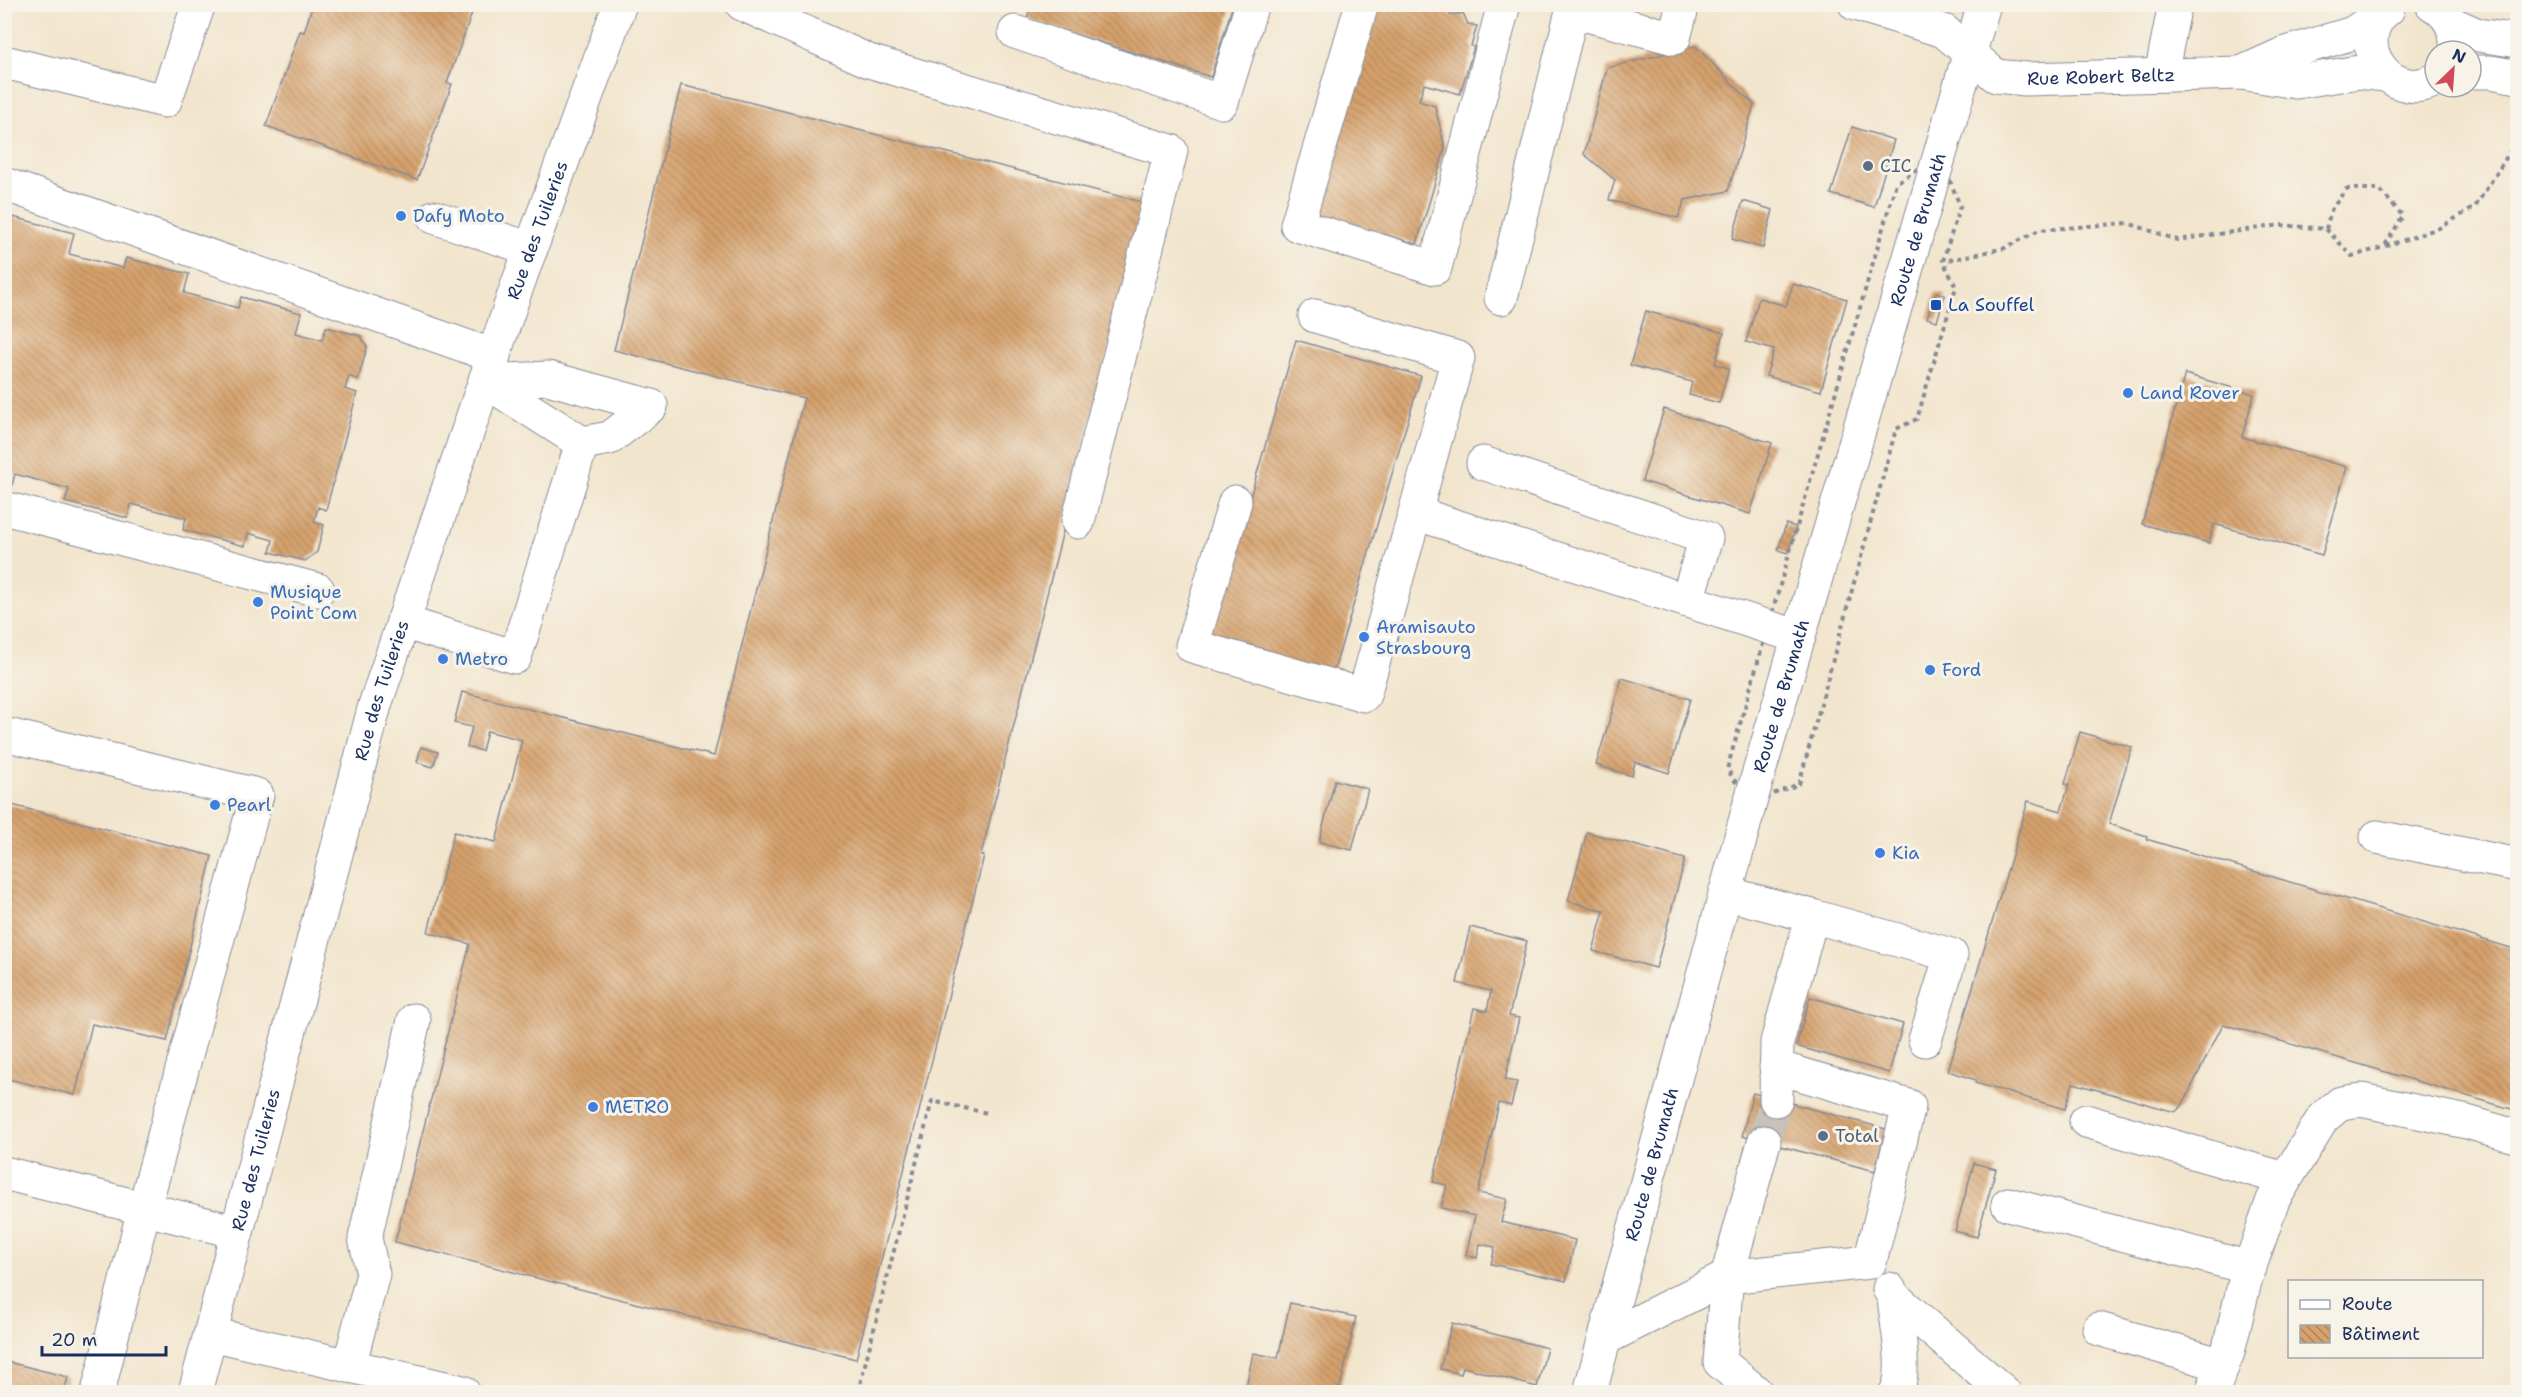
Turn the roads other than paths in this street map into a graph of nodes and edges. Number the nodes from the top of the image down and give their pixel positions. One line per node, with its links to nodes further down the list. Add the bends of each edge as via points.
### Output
1 (199, 4): 16 (street, via 165,101)
2 (620, 4): 25 (street, Rue des Tuileries)
3 (742, 4): 34 (street, via 869,61 1171,151)
4 (1252, 4): 13 (street, via 1222,102)
5 (1362, 4): 6 (street, via 1297,225 1435,268)
6 (1504, 4)
7 (1683, 4): 26 (street, via 1674,38 1572,11)
8 (1855, 4): 15 (street, Rue Robert Beltz, via 1944,31)
9 (1984, 4): 15 (street, Route de Brumath)
10 (2175, 4): 19 (street)
11 (2388, 9): 18 (street, Rue Robert Beltz, via 2352,33 2283,54); 20 (street, Rue Robert Beltz, via 2373,29 2370,45 2375,62)
12 (2445, 19): 14 (street, via 2478,35)
13 (1015, 32)
14 (2517, 41)
15 (1970, 53): 19 (street, Rue Robert Beltz, via 1996,76 2026,79); 38 (street, Route de Brumath)
16 (4, 62)
17 (2483, 72): 21 (street)
18 (2241, 73): 19 (street, Rue Robert Beltz); 20 (street, Rue Robert Beltz, via 2296,82 2359,72)
19 (2161, 75)
20 (2385, 75): 22 (street, Rue Robert Beltz, via 2400,83)
21 (2517, 77)
22 (2423, 84)
23 (4, 184): 28 (street)
24 (434, 218): 25 (street)
25 (531, 249): 28 (street, Rue des Tuileries)
26 (1501, 298)
27 (1315, 316): 33 (street, via 1458,358)
28 (490, 369): 29 (street); 29 (street, via 548,378 651,406 610,438); 37 (street, Rue des Tuileries)
29 (582, 442): 37 (street, via 515,657)
30 (1483, 463): 36 (street, via 1706,538)
31 (1235, 502): 33 (street, via 1192,646 1364,695)
32 (4, 508): 35 (street)
33 (1415, 513): 36 (street)
34 (1078, 522)
35 (318, 590)
36 (1687, 600): 38 (street)
37 (403, 622): 55 (street, Rue des Tuileries, via 375,705)
38 (1799, 637): 42 (street, Route de Brumath)
39 (4, 734): 54 (street, via 257,795)
40 (2377, 837): 41 (street)
41 (2517, 865)
42 (1725, 893): 43 (street); 62 (street, Route de Brumath)
43 (1812, 916): 45 (street, via 1951,955); 46 (street, via 1777,1042)
44 (414, 1020): 63 (street, via 365,1238 373,1274)
45 (1925, 1040)
46 (1776, 1067): 47 (street); 56 (street, via 1909,1106)
47 (1776, 1100)
48 (2086, 1121): 52 (street)
49 (2517, 1137): 52 (street, via 2467,1122 2361,1100 2341,1103 2323,1118)
50 (1764, 1142): 58 (street)
51 (4, 1173): 54 (street)
52 (2285, 1179): 57 (street, via 2273,1200)
53 (2008, 1204): 57 (street)
54 (144, 1209): 55 (street); 65 (street)
55 (237, 1232): 61 (street, Rue des Tuileries)
56 (1870, 1262): 58 (street); 59 (street)
57 (2250, 1268): 64 (street)
58 (1727, 1277): 62 (street); 69 (street, via 1720,1362)
59 (1894, 1297): 70 (street, via 1901,1364); 71 (street)
60 (2099, 1329): 64 (street)
61 (210, 1334): 63 (street); 66 (street, Rue des Tuileries)
62 (1606, 1338): 68 (street, Route de Brumath)
63 (349, 1366): 67 (street)
64 (2218, 1379)
65 (98, 1392)
66 (195, 1392)
67 (463, 1392)
68 (1590, 1392)
69 (1756, 1392)
70 (1896, 1392)
71 (2004, 1392)

